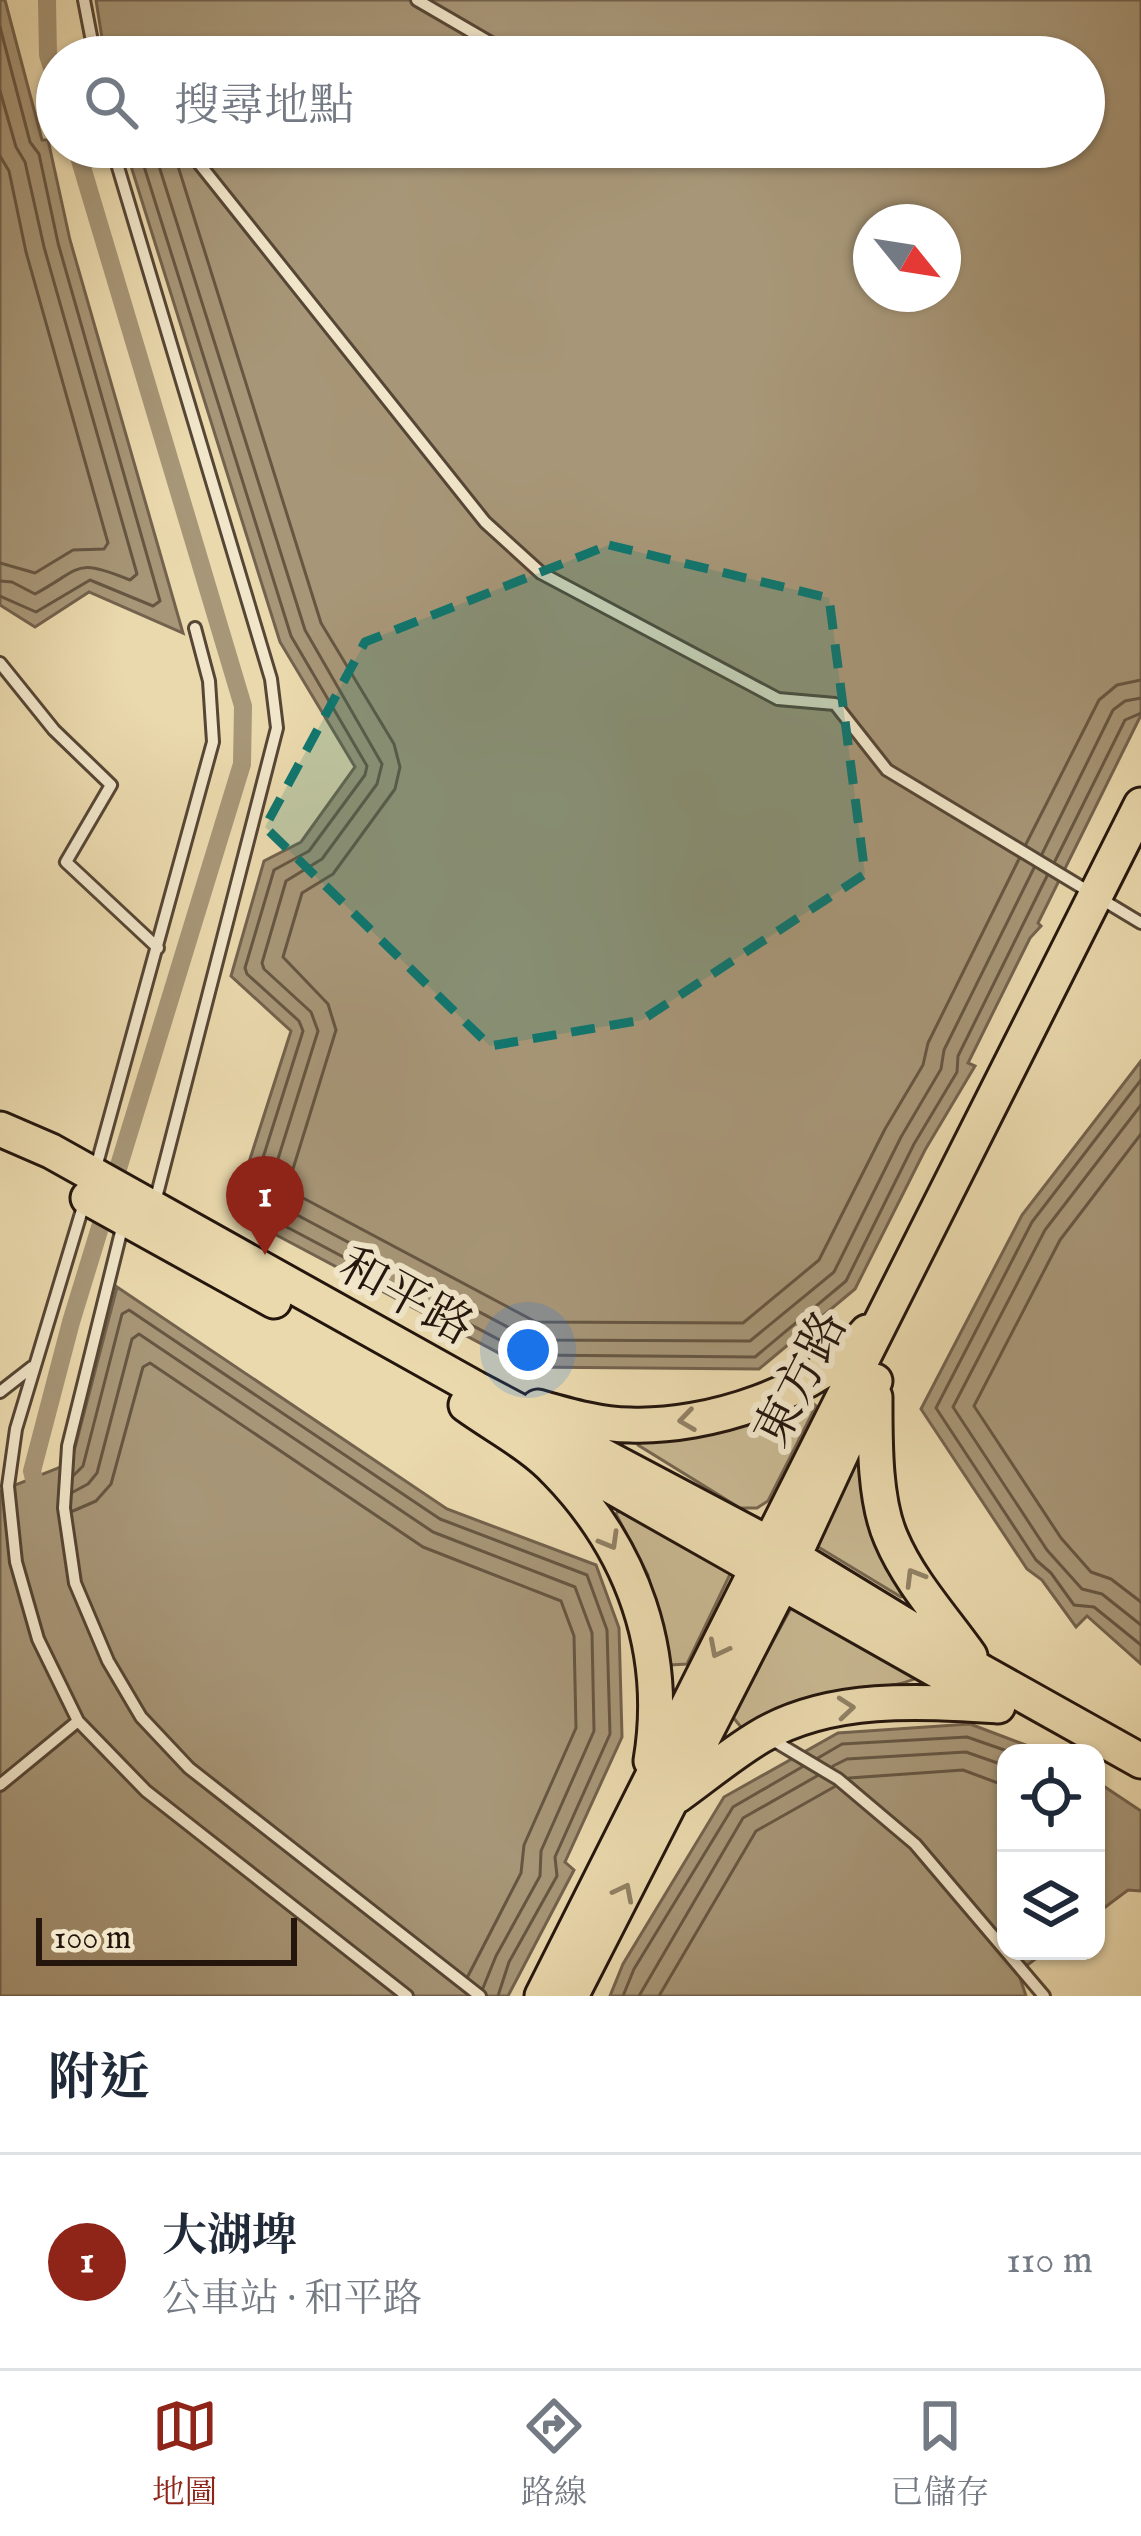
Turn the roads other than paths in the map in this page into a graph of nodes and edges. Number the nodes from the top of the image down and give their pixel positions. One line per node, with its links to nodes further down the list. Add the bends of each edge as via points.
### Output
1 (84, 0): 3 (lane)
2 (417, 0): 4 (lane)
3 (92, 36)
4 (479, 36)
5 (118, 168): 15 (lane, via 271,679 277,728)
6 (203, 168): 11 (lane, via 485,521 541,574 778,699 835,704 887,770)
7 (195, 628): 12 (lane, via 213,742)
8 (0, 663): 12 (lane, via 111,785 66,862)
9 (1141, 805): 11 (main road, 東方路)
10 (1141, 848): 11 (main road, 東方路)
11 (1116, 907): 16 (main road, 東方路); 18 (main road, 東方路)
12 (158, 948): 15 (lane)
13 (0, 1129): 15 (main road, 和平路, via 51,1151)
14 (0, 1151): 15 (main road, 和平路)
15 (113, 1200): 17 (lane); 20 (main road, 和平路); 33 (lane, via 64,1508 75,1582 108,1661 141,1717 189,1768)
16 (892, 1304): 20 (main road, one-way to 20, via 859,1343 805,1382 691,1420 628,1426); 21 (main road, 東方路)
17 (35, 1365): 19 (lane); 24 (lane, via 8,1486 16,1562 38,1639)
18 (875, 1380): 21 (main road, 東方路); 22 (main road, one-way to 18, via 889,1536 874,1453)
19 (0, 1391)
20 (470, 1397): 21 (main road, 和平路); 31 (main road, one-way to 31, via 554,1468 606,1531 640,1600 656,1677)
21 (775, 1562): 22 (main road, 和平路); 23 (main road, 和平路); 31 (main road, 東方路)
22 (982, 1672): 28 (main road, 和平路)
23 (998, 1706): 25 (main road, one-way to 23, via 829,1708); 26 (main road, 和平路)
24 (78, 1720): 30 (lane); 32 (lane, via 146,1791)
25 (763, 1735): 31 (main road); 36 (lane, via 838,1780 915,1844)
26 (1077, 1744)
27 (1105, 1758): 29 (main road, 和平路)
28 (1141, 1761)
29 (1141, 1777)
30 (0, 1786)
31 (657, 1798): 34 (main road, 東方路); 35 (main road, 東方路, one-way to 31)
32 (407, 1996)
33 (480, 1996)
34 (542, 1996)
35 (571, 1996)
36 (1044, 1996)

